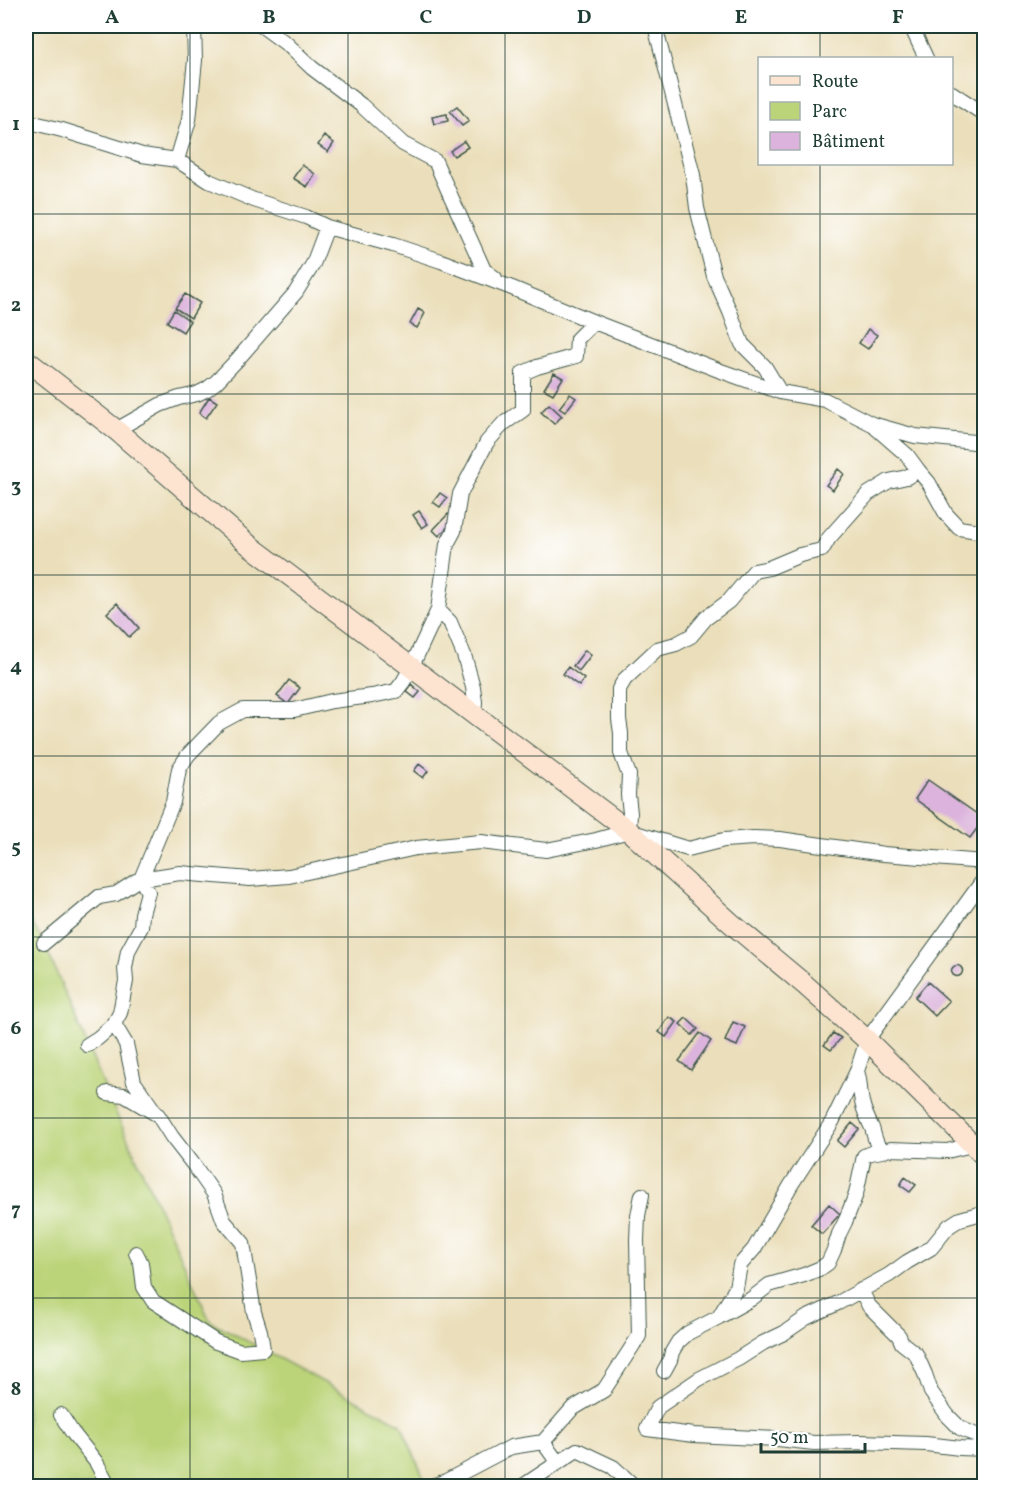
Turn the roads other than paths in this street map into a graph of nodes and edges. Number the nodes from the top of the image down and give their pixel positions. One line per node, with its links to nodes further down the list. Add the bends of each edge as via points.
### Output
1 (194, 26): 9 (street, via 189,120)
2 (262, 26): 11 (street, via 403,144 435,161 484,270)
3 (655, 26): 14 (street, via 714,276 742,344 765,367)
4 (911, 26): 5 (street)
5 (926, 57)
6 (953, 94): 7 (street)
7 (984, 114)
8 (26, 120): 9 (street, via 142,155)
9 (177, 160): 10 (street, via 209,181)
10 (327, 227): 11 (street, via 393,245); 16 (street, via 297,292 216,382 207,390 160,405)
11 (512, 288): 12 (street)
12 (594, 322): 14 (street); 20 (street, via 577,339 576,356 523,373 523,410 487,442 460,494 454,531 447,544)
13 (26, 360): 16 (street)
14 (780, 392): 15 (street, via 825,400)
15 (872, 424): 17 (street, via 915,436); 18 (street, via 907,454)
16 (116, 430): 21 (street, via 249,545)
17 (984, 443)
18 (918, 470): 19 (street, via 959,528); 23 (street, via 868,494 822,550 754,571 691,636 657,649 625,679 619,689 619,719 621,753 629,775)
19 (984, 532)
20 (438, 610): 21 (street); 22 (street, via 450,622 464,655 473,687)
21 (411, 668): 22 (street); 25 (street, via 396,691 294,710 243,710 219,723 179,769 173,802)
22 (474, 715): 23 (street)
23 (629, 831): 24 (street, via 688,849 724,840 780,838 884,854); 25 (street, via 546,850 481,842 416,849 289,876 250,879 180,873); 29 (street)
24 (984, 862)
25 (141, 879): 27 (street, via 116,894 99,897); 28 (street, via 148,892 141,927 128,951 120,1013)
26 (984, 879): 29 (street)
27 (44, 943)
28 (114, 1024): 30 (street); 33 (street, via 126,1044 134,1082)
29 (867, 1040): 31 (street); 34 (street)
30 (87, 1045)
31 (857, 1071): 35 (street, via 864,1111); 40 (street, via 825,1134 759,1242 740,1265 736,1288)
32 (107, 1094): 33 (street, via 124,1095)
33 (158, 1115): 38 (street, via 214,1194 224,1221 243,1243 263,1349 241,1351 216,1342 153,1301 144,1287)
34 (980, 1150): 35 (street)
35 (882, 1151): 40 (street, via 864,1156 856,1194 828,1263 769,1285)
36 (642, 1195): 44 (street, via 638,1216 639,1336 604,1390 573,1409)
37 (984, 1211): 39 (street, via 949,1226 931,1248)
38 (136, 1253)
39 (861, 1290): 43 (street, via 869,1306 916,1354 931,1392 948,1416 960,1428); 45 (street, via 699,1379 658,1407 647,1429 814,1443)
40 (719, 1317): 41 (street, via 678,1342)
41 (664, 1371)
42 (61, 1415): 47 (street)
43 (984, 1441)
44 (543, 1442): 46 (street); 48 (street, via 511,1447)
45 (984, 1449)
46 (558, 1463): 49 (street); 50 (street, via 577,1450 613,1467)
47 (109, 1486)
48 (432, 1486)
49 (523, 1486)
50 (634, 1486)

